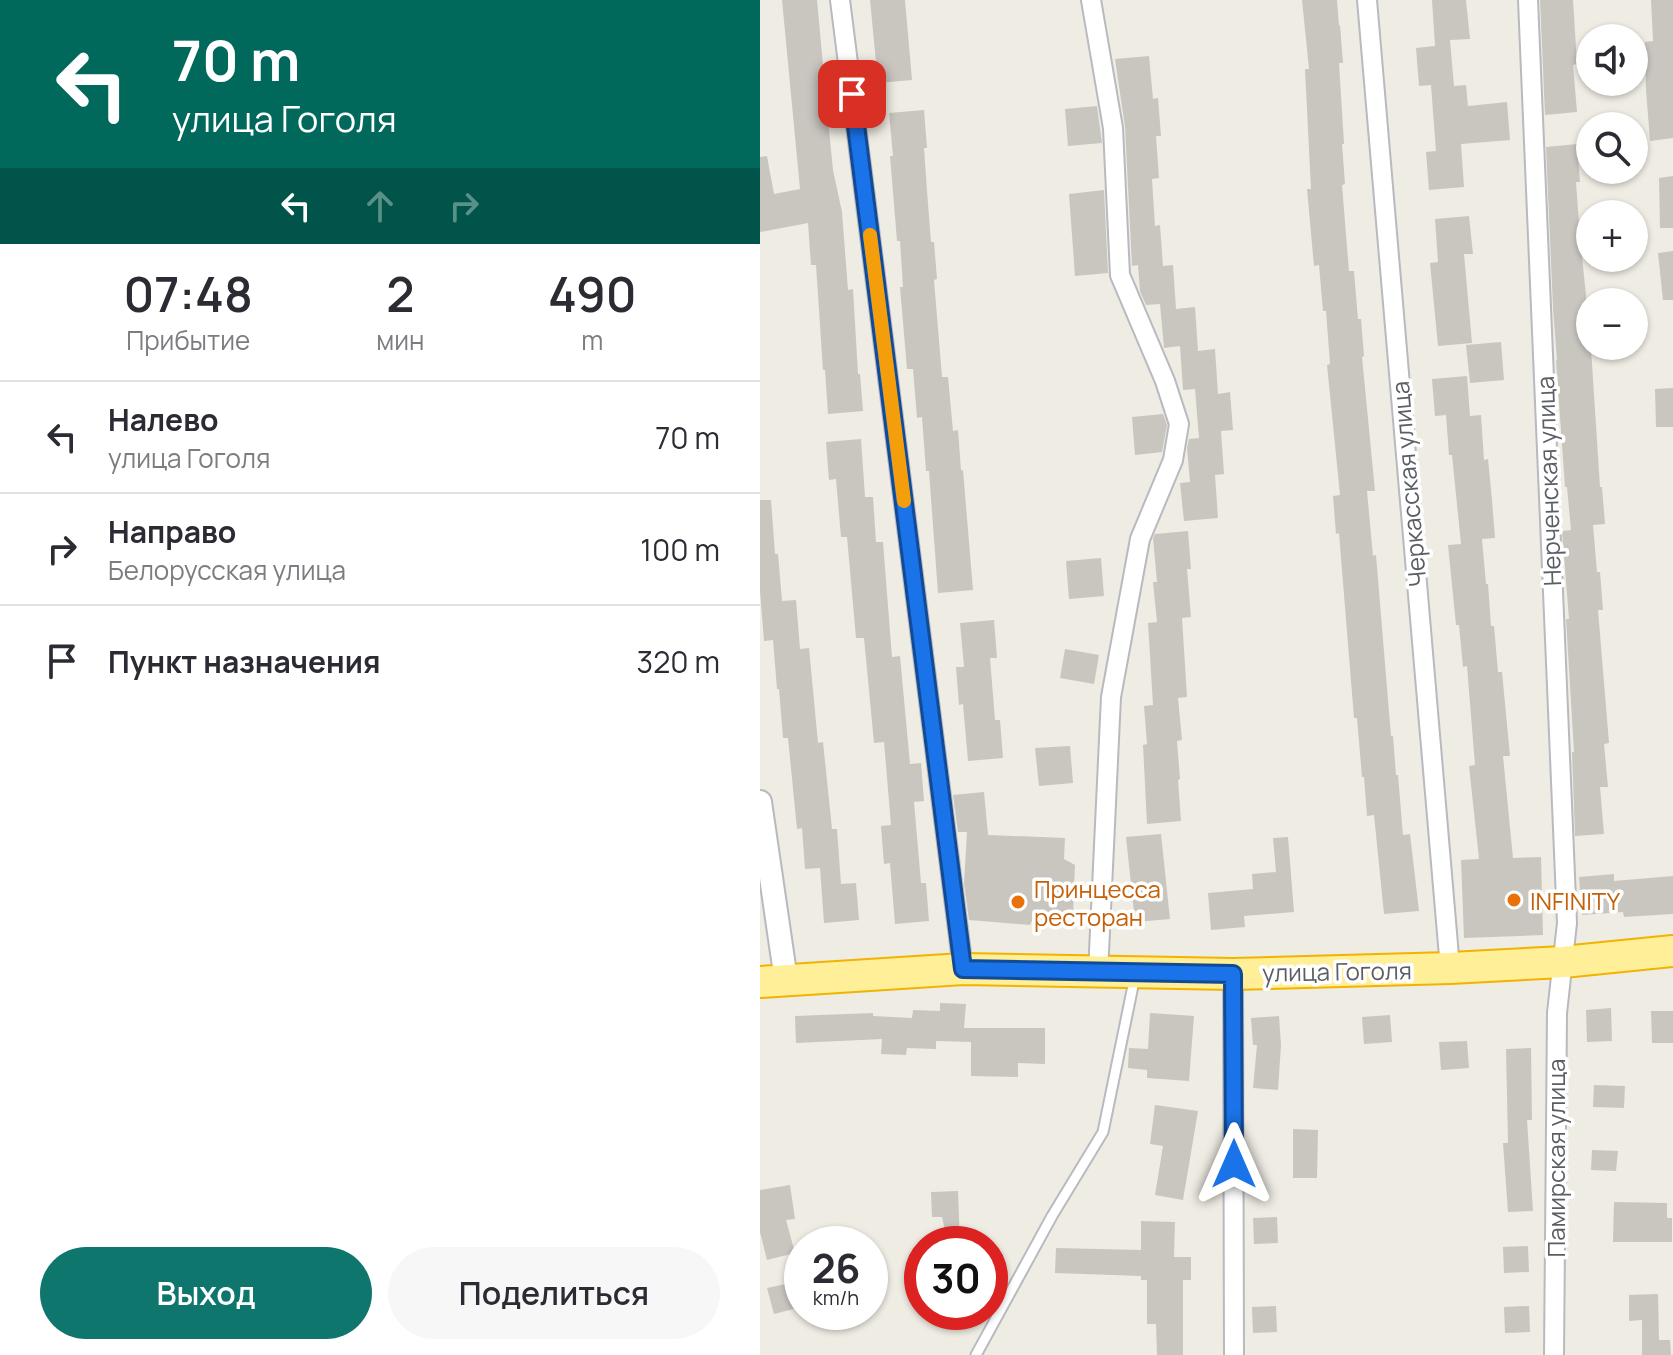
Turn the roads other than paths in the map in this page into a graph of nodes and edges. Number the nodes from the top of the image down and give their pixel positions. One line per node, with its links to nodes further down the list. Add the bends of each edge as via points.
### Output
1 (840, 0): 9 (street)
2 (1091, 0): 10 (street, via 1113,128 1120,275 1179,424 1173,460 1140,539 1111,697)
3 (1367, 0): 8 (street, Черкасская улица)
4 (1528, 0): 7 (street, Нерченская улица, via 1567,923)
5 (760, 802): 13 (street)
6 (1673, 951): 7 (highway, улица Гоголя)
7 (1563, 962): 8 (highway, улица Гоголя); 16 (street, Памирская улица, via 1557,1013)
8 (1450, 968): 12 (highway, улица Гоголя)
9 (963, 969): 10 (highway, улица Гоголя); 13 (highway, улица Гоголя)
10 (1098, 973): 11 (highway, улица Гоголя)
11 (1136, 973): 12 (highway, улица Гоголя); 14 (lane, via 1103,1132)
12 (1233, 974): 15 (street)
13 (773, 981)
14 (976, 1355)
15 (1234, 1355)
16 (1554, 1355)

